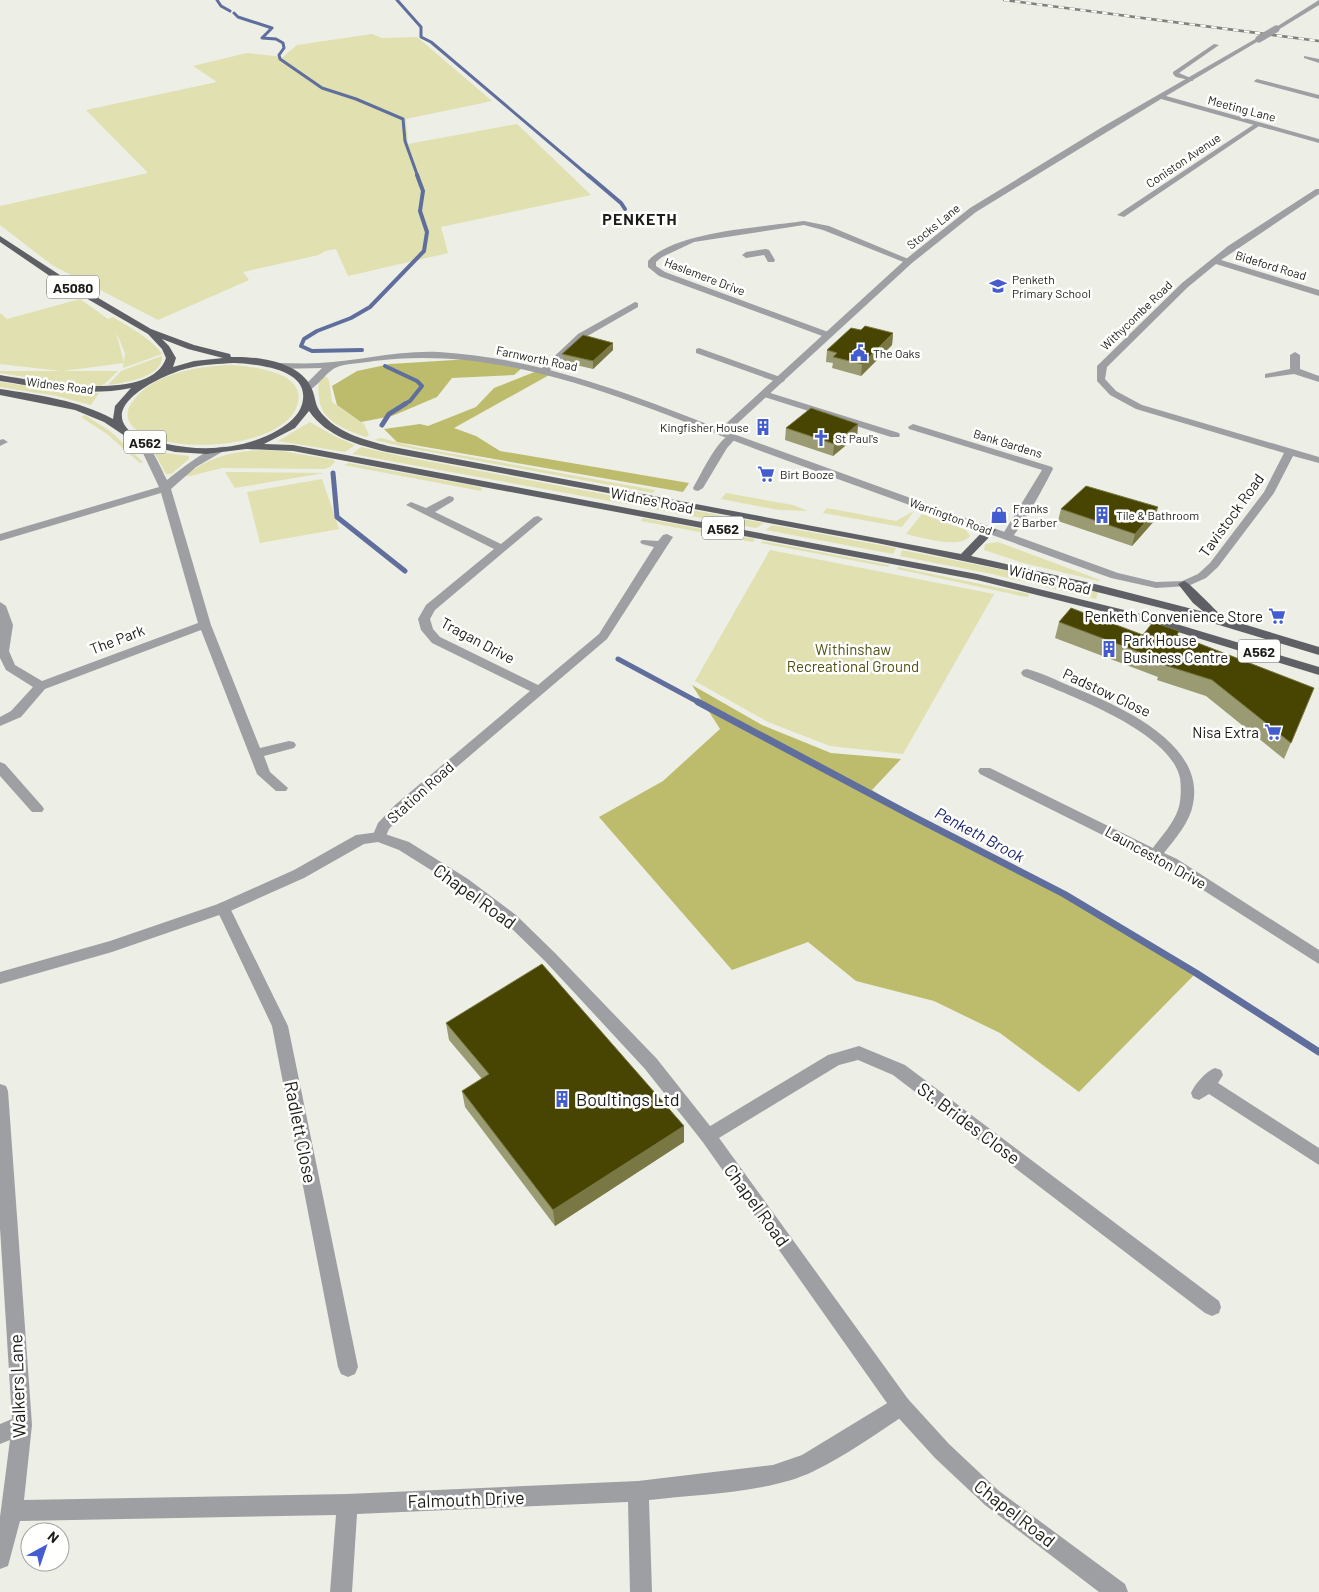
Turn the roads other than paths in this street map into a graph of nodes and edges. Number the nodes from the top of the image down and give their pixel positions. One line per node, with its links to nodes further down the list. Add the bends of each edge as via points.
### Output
1 (1319, 2): 5 (street, Stocks Lane, bridge)
2 (1214, 44): 5 (street, via 1175,73)
3 (1306, 57): 4 (street)
4 (1319, 61)
5 (1190, 80): 7 (street, Stocks Lane)
6 (1257, 81): 8 (street)
7 (1160, 97): 9 (street, Meeting Lane); 16 (street, Stocks Lane, via 983,203)
8 (1319, 97)
9 (1258, 124): 10 (street, Meeting Lane); 12 (street, Coniston Avenue)
10 (1319, 141)
11 (1319, 191): 17 (street, Withycombe Road)
12 (1121, 215)
13 (0, 238): 20 (main road, A5080)
14 (762, 245): 15 (street, Haslemere Drive); 16 (street, Haslemere Drive, via 795,223 812,223); 21 (street, Haslemere Drive, via 692,240 659,254 651,264 662,274)
15 (746, 255)
16 (909, 261): 21 (street, Stocks Lane)
17 (1216, 261): 18 (street, Bideford Road); 45 (street, Withycombe Road, via 1185,285 1102,366 1100,379 1113,393 1139,407)
18 (1319, 293)
19 (635, 305): 27 (street, via 581,336)
20 (148, 332): 24 (main road, A5080); 31 (main road, A5080, via 166,348 171,358 168,367)
21 (828, 335): 33 (street, Stocks Lane)
22 (710, 346): 33 (street, via 696,353)
23 (1295, 354): 28 (street)
24 (245, 361): 26 (main road, A562); 31 (main road, A562, via 195,364)
25 (339, 364): 26 (street, Farnworth Road); 27 (street, Farnworth Road, via 402,354 439,355); 34 (street, Farnworth Road, via 321,374)
26 (277, 366): 34 (main road, A562, via 297,376)
27 (544, 371): 40 (street, Farnworth Road, via 594,384)
28 (1295, 371): 29 (street); 32 (street)
29 (1268, 376)
30 (0, 378): 31 (main road, Widnes Road / A562, via 90,390 118,388)
31 (152, 379): 39 (main road, A562, via 120,404 117,420)
32 (1319, 379)
33 (780, 380): 36 (street, Stocks Lane)
34 (307, 388): 37 (main road, A562)
35 (0, 392): 39 (main road, Widnes Road / A562, via 69,404 99,414)
36 (764, 394): 40 (street, Stocks Lane); 41 (street)
37 (309, 401): 43 (main road, A562, via 302,416 284,431); 58 (main road, Widnes Road / A562, via 318,418 337,432 387,449)
38 (914, 427): 54 (street, Bank Gardens, via 1048,469)
39 (122, 428): 42 (main road, A562)
40 (726, 435): 48 (street); 53 (street, Warrington Road)
41 (895, 435)
42 (133, 437): 44 (main road, A562, via 177,449); 47 (street, via 146,450)
43 (244, 446): 44 (main road, A562); 64 (main road, Widnes Road / A562, via 302,449 935,568 1198,632)
44 (222, 449): 47 (street, via 192,465)
45 (1290, 452): 46 (street); 59 (street, Tavistock Road, via 1269,493 1214,565 1202,576)
46 (1319, 460)
47 (166, 488): 55 (street); 62 (street)
48 (698, 488)
49 (448, 499): 51 (street)
50 (411, 505): 51 (street)
51 (426, 512): 57 (street)
52 (538, 519): 57 (street, Tragan Drive)
53 (990, 530): 54 (street, Warrington Road); 58 (main road)
54 (1007, 537): 59 (street, Warrington Road, via 1115,576 1156,585)
55 (0, 538)
56 (646, 542): 67 (street, Station Road, via 664,541 603,636)
57 (500, 548): 67 (street, Tragan Drive, via 430,608 424,619 426,630 436,640)
58 (964, 556): 61 (main road, Widnes Road / A562)
59 (1184, 584): 61 (main road)
60 (0, 606): 66 (street, via 7,625 3,651 10,668)
61 (1220, 619): 63 (main road, A562)
62 (205, 625): 66 (street, The Park); 70 (street)
63 (1319, 651)
64 (1319, 671)
65 (1027, 673): 76 (street, Padstow Close, via 1139,724 1160,739 1177,759 1186,780 1187,802)
66 (41, 686): 68 (street, The Park, via 16,714)
67 (538, 690): 75 (street, Station Road, via 400,808 383,827)
68 (0, 722)
69 (289, 745): 70 (street)
70 (256, 754): 73 (street, via 264,774)
71 (0, 767): 74 (street)
72 (985, 771): 76 (street, Launceston Drive)
73 (282, 788)
74 (37, 809)
75 (379, 837): 77 (street, Station Road, via 353,843 299,874); 82 (street, Chapel Road, via 404,846 463,883 510,919 652,1064)
76 (1156, 854): 78 (street, Launceston Drive)
77 (223, 908): 79 (street, Station Road, via 112,946); 85 (street, Radlett Close, via 280,1026)
78 (1319, 958)
79 (0, 978)
80 (1207, 1084): 83 (street)
81 (0, 1091): 87 (street, Walkers Lane)
82 (708, 1136): 84 (street, St. Brides Close, via 834,1060 859,1054 899,1070); 86 (street, Chapel Road)
83 (1319, 1157)
84 (1212, 1307)
85 (348, 1367)
86 (901, 1406): 89 (street, Falmouth Drive, via 807,1464 773,1474); 95 (street, Chapel Road, via 992,1498)
87 (22, 1425): 88 (street); 91 (street, Walkers Lane)
88 (0, 1434)
89 (638, 1491): 90 (street, Falmouth Drive); 94 (street)
90 (347, 1504): 91 (street, Falmouth Drive); 93 (street)
91 (12, 1511): 92 (street, Walkers Lane)
92 (0, 1558)
93 (341, 1592)
94 (641, 1592)
95 (1117, 1592)

